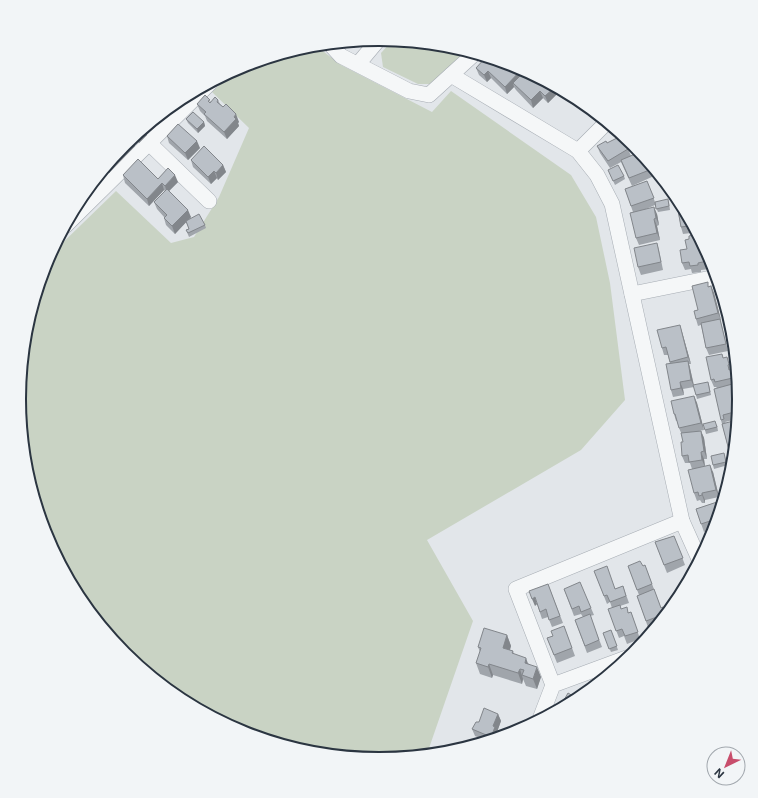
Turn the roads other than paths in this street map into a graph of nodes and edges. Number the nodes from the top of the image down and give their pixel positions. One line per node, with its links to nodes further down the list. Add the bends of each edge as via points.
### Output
1 (373, 46): 4 (street)
2 (334, 49): 4 (street, via 341,56)
3 (470, 58): 5 (street)
4 (358, 64): 5 (street, via 409,91 429,96)
5 (451, 75): 9 (street)
6 (196, 98): 8 (street)
7 (602, 126): 9 (street)
8 (150, 143): 10 (street); 11 (street)
9 (578, 152): 13 (street, via 597,175 612,204)
10 (209, 201)
11 (79, 212)
12 (710, 278): 13 (street)
13 (632, 294): 14 (street)
14 (682, 521): 15 (street); 17 (street, via 516,589)
15 (697, 553)
16 (613, 663): 17 (street)
17 (553, 685): 18 (street)
18 (543, 712)

